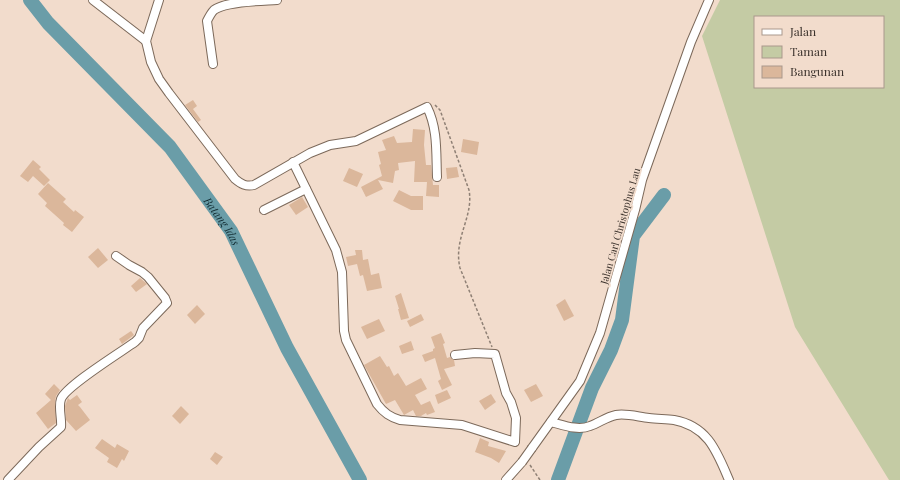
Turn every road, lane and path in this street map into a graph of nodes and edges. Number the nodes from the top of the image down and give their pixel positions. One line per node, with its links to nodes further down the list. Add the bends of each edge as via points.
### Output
1 (93, 0): 5 (street)
2 (159, 0): 5 (street)
3 (278, 0): 6 (street, via 230,4 215,10 207,21)
4 (709, 0): 15 (street, Jalan Carl Christophus Lau, via 691,42 642,180 600,333 580,381)
5 (146, 41): 8 (street, via 151,62 159,78 235,179 245,186 254,185)
6 (213, 64)
7 (427, 107): 8 (street, via 356,141 330,145); 9 (street, via 435,131); 13 (path, via 435,104 440,110 469,190 470,204 462,229 458,259)
8 (293, 162): 10 (street)
9 (437, 177)
10 (306, 189): 11 (street); 13 (street, via 340,260 344,285 346,340 377,404 384,413 400,420 462,425 515,442 516,418)
11 (264, 210)
12 (116, 256): 16 (street, via 145,275 167,303 143,328 135,342 75,385 64,396 60,401 61,427)
13 (495, 354): 14 (street)
14 (455, 355)
15 (551, 422): 17 (street, Jalan Carl Christophus Lau, bridge); 18 (street, via 578,428 589,427 618,415 674,420 687,424 710,441)
16 (8, 480)
17 (506, 480)
18 (729, 480)

